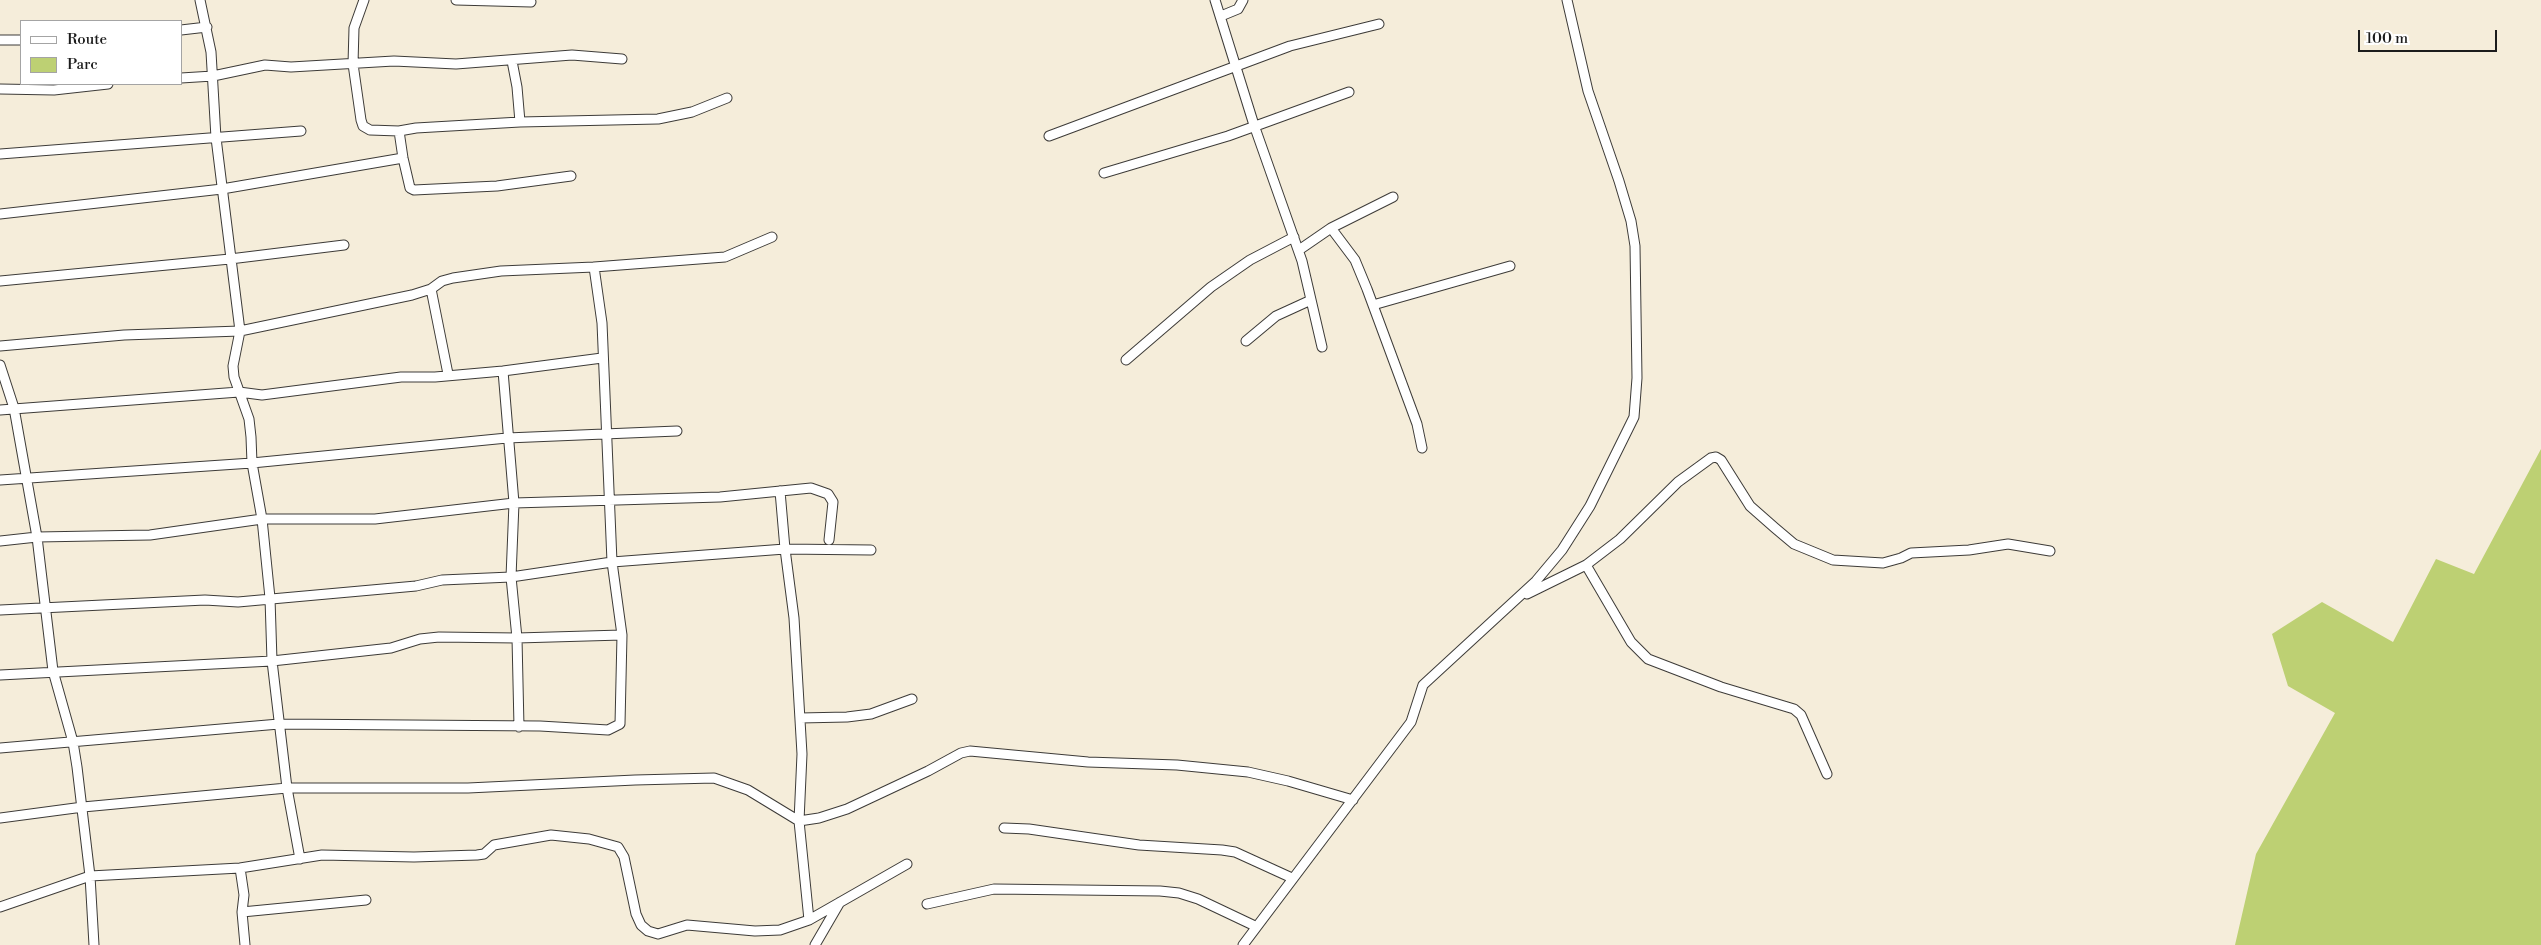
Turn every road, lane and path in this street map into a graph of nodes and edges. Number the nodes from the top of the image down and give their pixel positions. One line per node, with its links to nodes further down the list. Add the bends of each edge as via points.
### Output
1 (200, 0): 10 (street)
2 (364, 0): 16 (street, via 354,28)
3 (456, 0): 7 (street)
4 (1216, 0): 8 (street)
5 (1243, 0): 8 (street, via 1238,9)
6 (1566, 0): 81 (street, via 1588,91 1631,221 1635,246 1636,400 1629,428 1590,506 1562,550)
7 (531, 2)
8 (1221, 16): 17 (street)
9 (1379, 24): 17 (street, via 1290,46)
10 (207, 27): 11 (street); 18 (street)
11 (182, 30)
12 (0, 40): 13 (street)
13 (20, 40)
14 (622, 60): 15 (street, via 572,56)
15 (512, 61): 16 (street); 24 (street)
16 (353, 64): 18 (street, via 291,68 265,65); 27 (street, via 363,126 370,130)
17 (1235, 65): 25 (street); 28 (street)
18 (213, 76): 19 (street); 29 (street)
19 (182, 78)
20 (99, 85): 21 (street, via 54,90)
21 (0, 89)
22 (1349, 92): 25 (street)
23 (727, 98): 24 (street, via 692,112 658,119)
24 (520, 122): 27 (street)
25 (1254, 125): 32 (street); 39 (street)
26 (301, 131): 29 (street)
27 (399, 131): 31 (street)
28 (1049, 136)
29 (216, 138): 30 (street); 34 (street)
30 (0, 154)
31 (402, 158): 33 (street, via 410,188 414,190 505,186); 34 (street)
32 (1104, 174)
33 (571, 176)
34 (222, 189): 36 (street); 42 (street)
35 (1393, 197): 37 (street)
36 (0, 214)
37 (1331, 228): 41 (street); 48 (street, via 1355,260)
38 (772, 237): 44 (street, via 725,257)
39 (1294, 237): 41 (street); 54 (street, via 1250,260 1211,287)
40 (344, 245): 42 (street)
41 (1299, 250): 47 (street)
42 (230, 260): 45 (street); 49 (street)
43 (1510, 266): 48 (street)
44 (594, 267): 46 (street, via 501,271 442,281); 53 (street, via 602,323)
45 (0, 281)
46 (430, 289): 49 (street, via 361,307); 57 (street)
47 (1312, 300): 50 (street, via 1276,316); 52 (street)
48 (1373, 305): 64 (street, via 1417,424)
49 (240, 331): 51 (street, via 124,335); 58 (street, via 233,366)
50 (1246, 341)
51 (0, 346)
52 (1322, 347)
53 (602, 358): 56 (street); 62 (street)
54 (1126, 360)
55 (0, 364): 59 (street)
56 (503, 371): 57 (street); 63 (street)
57 (448, 374): 58 (street, via 262,395)
58 (239, 392): 59 (street); 65 (street, via 249,419)
59 (14, 408): 60 (street); 66 (street)
60 (0, 410)
61 (677, 431): 62 (street)
62 (605, 433): 63 (street); 69 (street)
63 (507, 438): 65 (street); 70 (street)
64 (1422, 448)
65 (252, 463): 66 (street); 71 (street)
66 (28, 477): 67 (street); 72 (street)
67 (0, 480)
68 (780, 491): 69 (street, via 720,497); 73 (street, via 811,488 828,494 833,502); 75 (street)
69 (611, 500): 70 (street); 78 (street)
70 (514, 504): 71 (street, via 375,519); 80 (street)
71 (262, 519): 72 (street, via 150,535); 82 (street)
72 (36, 537): 74 (street); 83 (street)
73 (830, 540)
74 (0, 541)
75 (785, 549): 76 (street); 78 (street); 91 (street, via 794,618)
76 (871, 550)
77 (2050, 551): 79 (street, via 2008,544 1910,553 1883,563 1833,560 1794,544 1750,506 1716,457 1678,482 1620,539)
78 (612, 562): 80 (street); 85 (street)
79 (1586, 565): 81 (street); 96 (street, via 1631,642 1648,659 1721,687 1794,709 1801,716)
80 (511, 576): 82 (street); 86 (street)
81 (1519, 597): 98 (street, via 1422,685 1412,722)
82 (270, 598): 83 (street, via 238,602 204,600); 87 (street)
83 (46, 608): 84 (street); 88 (street)
84 (0, 610)
85 (622, 635): 86 (street); 93 (street, via 620,724 608,730)
86 (517, 638): 87 (street, via 439,636 390,648); 93 (street)
87 (272, 661): 88 (street); 92 (street)
88 (53, 671): 89 (street); 94 (street)
89 (0, 675)
90 (912, 699): 91 (street, via 872,714)
91 (800, 718): 101 (street)
92 (279, 724): 93 (street); 94 (street); 97 (street)
93 (519, 727)
94 (73, 742): 95 (street); 99 (street)
95 (0, 748)
96 (1827, 774)
97 (286, 788): 99 (street); 101 (street, via 468,788 714,778 748,790); 103 (street)
98 (1353, 800): 101 (street, via 1248,772 970,751 847,809); 107 (street)
99 (83, 807): 100 (street); 106 (street)
100 (0, 818)
101 (799, 821): 113 (street)
102 (1004, 828): 107 (street, via 1139,845 1235,852)
103 (300, 859): 105 (street); 113 (street, via 322,855 478,855 494,845 551,835 589,838 613,844 621,850 636,914 648,931 658,934 686,925 780,930)
104 (907, 864): 109 (street)
105 (240, 868): 106 (street); 112 (street, via 244,895)
106 (90, 876): 111 (street); 115 (street)
107 (1292, 878): 114 (street)
108 (366, 900): 112 (street)
109 (842, 900): 113 (street); 117 (street)
110 (927, 904): 114 (street, via 994,889 1160,891 1198,899)
111 (0, 907)
112 (242, 912): 116 (street)
113 (808, 920)
114 (1255, 926): 118 (street)
115 (94, 945)
116 (245, 945)
117 (815, 945)
118 (1243, 945)

